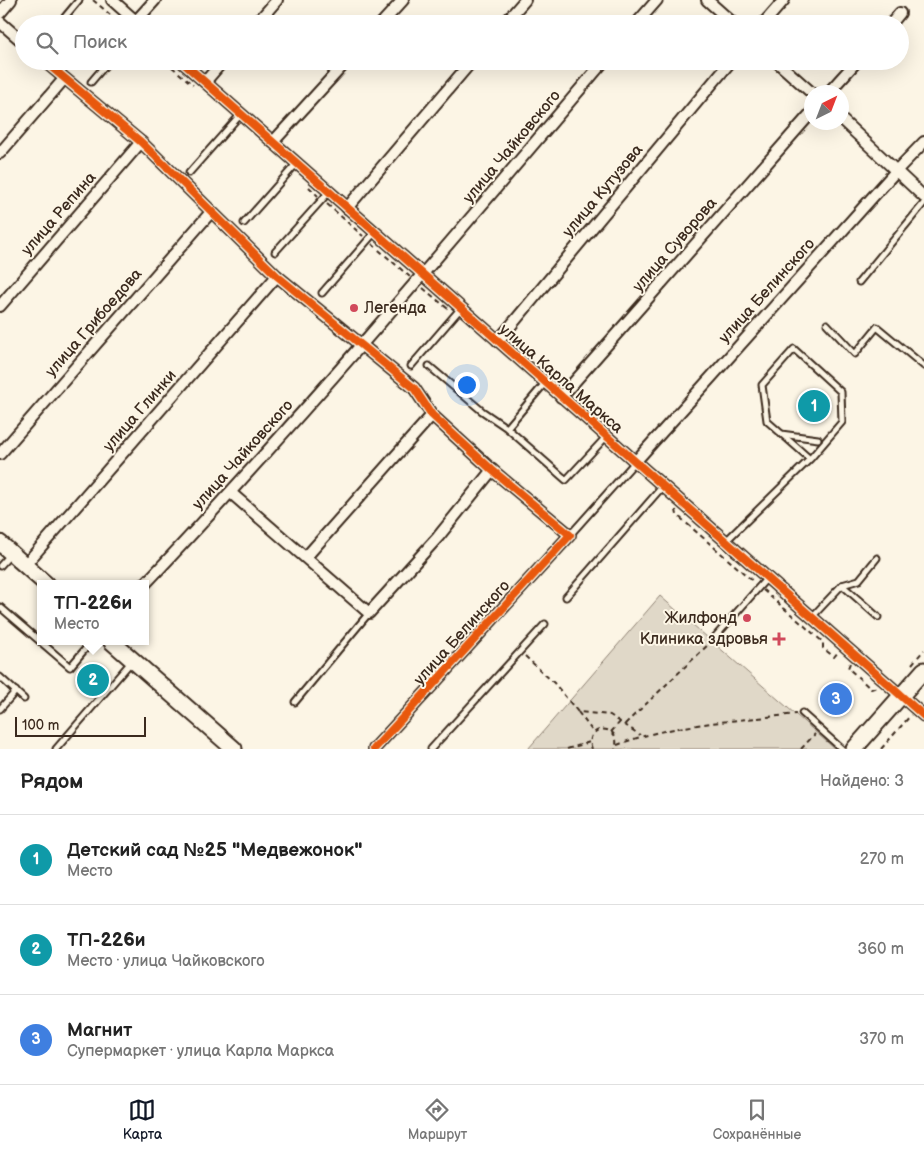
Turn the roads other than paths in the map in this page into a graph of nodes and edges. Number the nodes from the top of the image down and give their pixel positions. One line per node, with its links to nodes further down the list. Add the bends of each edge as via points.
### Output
1 (11, 0): 11 (street)
2 (79, 0): 12 (lane)
3 (112, 0): 13 (street)
4 (155, 0): 14 (street)
5 (276, 0): 15 (street)
6 (403, 0): 16 (street)
7 (525, 0): 17 (street)
8 (656, 0): 18 (street)
9 (707, 0): 19 (street)
10 (784, 0): 20 (street)
11 (0, 13)
12 (66, 15)
13 (128, 15)
14 (143, 15)
15 (264, 15)
16 (389, 15)
17 (512, 15)
18 (644, 15)
19 (724, 15)
20 (771, 15)
21 (0, 22): 22 (street)
22 (15, 35)
23 (54, 70): 33 (street)
24 (101, 70): 34 (lane)
25 (191, 70): 35 (street, улица Карла Маркса)
26 (215, 70): 35 (street)
27 (339, 70): 42 (street)
28 (464, 70): 51 (street)
29 (596, 70): 56 (street, улица Чайковского)
30 (724, 70): 63 (street, улица Кутузова)
31 (786, 70): 37 (street)
32 (849, 70): 36 (street)
33 (64, 79): 41 (street); 44 (street)
34 (91, 82)
35 (205, 82): 38 (street, улица Карла Маркса)
36 (835, 85)
37 (804, 86)
38 (241, 114): 42 (street, улица Карла Маркса); 47 (lane)
39 (804, 121): 69 (street, улица Суворова)
40 (849, 127): 46 (street)
41 (141, 142): 52 (street); 60 (street, улица Репина)
42 (273, 142): 45 (street, улица Карла Маркса)
43 (924, 142): 46 (street, улица Белинского)
44 (0, 153)
45 (296, 163): 48 (street, улица Карла Маркса); 53 (lane)
46 (896, 171): 49 (street); 77 (street, улица Белинского)
47 (189, 173)
48 (329, 192): 51 (street, улица Карла Маркса); 55 (lane)
49 (924, 197)
50 (924, 203): 58 (lane)
51 (347, 208): 54 (street, улица Карла Маркса)
52 (211, 212): 57 (street); 75 (street, улица Грибоедова)
53 (244, 223)
54 (375, 232): 56 (street, улица Карла Маркса); 59 (lane)
55 (275, 252)
56 (423, 275): 61 (street, улица Карла Маркса); 64 (street, улица Чайковского)
57 (277, 276): 64 (street); 86 (street, улица Глинки)
58 (860, 282)
59 (322, 293)
60 (0, 306)
61 (461, 308): 63 (street, улица Карла Маркса); 65 (lane)
62 (827, 324): 67 (lane, via 854,354 877,327)
63 (498, 341): 68 (street, улица Карла Маркса)
64 (361, 344): 70 (street, via 414,388); 80 (street, улица Чайковского)
65 (411, 366)
66 (429, 366): 71 (lane)
67 (924, 366)
68 (545, 383): 69 (street, улица Карла Маркса); 71 (lane)
69 (561, 397): 73 (street, улица Карла Маркса)
70 (432, 415): 78 (street); 84 (street)
71 (507, 428): 73 (lane, via 566,480)
72 (781, 434): 74 (lane); 76 (lane); 76 (lane, via 767,421 762,385 794,349 842,392 842,422)
73 (606, 436): 77 (street, улица Карла Маркса)
74 (818, 439)
75 (0, 454)
76 (810, 459): 82 (lane)
77 (635, 462): 79 (street, улица Карла Маркса); 81 (lane)
78 (492, 470): 81 (street); 94 (street)
79 (664, 486): 82 (street, улица Карла Маркса); 92 (lane)
80 (231, 493): 84 (street); 90 (street, улица Чайковского)
81 (570, 535): 115 (street, улица Белинского)
82 (725, 542): 88 (street, улица Карла Маркса)
83 (6, 548): 86 (main road); 87 (lane)
84 (306, 557): 94 (street)
85 (877, 558): 91 (lane, via 859,580)
86 (25, 565): 89 (main road)
87 (0, 566)
88 (767, 578): 95 (street, улица Карла Маркса); 98 (lane)
89 (42, 580)
90 (149, 581)
91 (842, 584): 95 (lane); 96 (lane)
92 (566, 597)
93 (0, 607): 99 (lane)
94 (369, 614): 109 (lane)
95 (812, 618): 107 (street, улица Карла Маркса)
96 (878, 618)
97 (544, 624): 116 (lane)
98 (715, 637)
99 (37, 639)
100 (44, 645): 101 (lane, via 70,667)
101 (89, 645)
102 (115, 645): 103 (main road)
103 (132, 660): 113 (lane); 114 (main road)
104 (924, 670): 107 (main road)
105 (0, 677): 106 (lane)
106 (16, 691): 108 (lane); 110 (lane)
107 (901, 696): 112 (street, улица Карла Маркса); 118 (main road)
108 (24, 699)
109 (295, 702)
110 (0, 709)
111 (802, 713): 117 (lane)
112 (920, 713)
113 (56, 749)
114 (234, 749)
115 (374, 749)
116 (431, 749)
117 (842, 749)
118 (854, 749)

